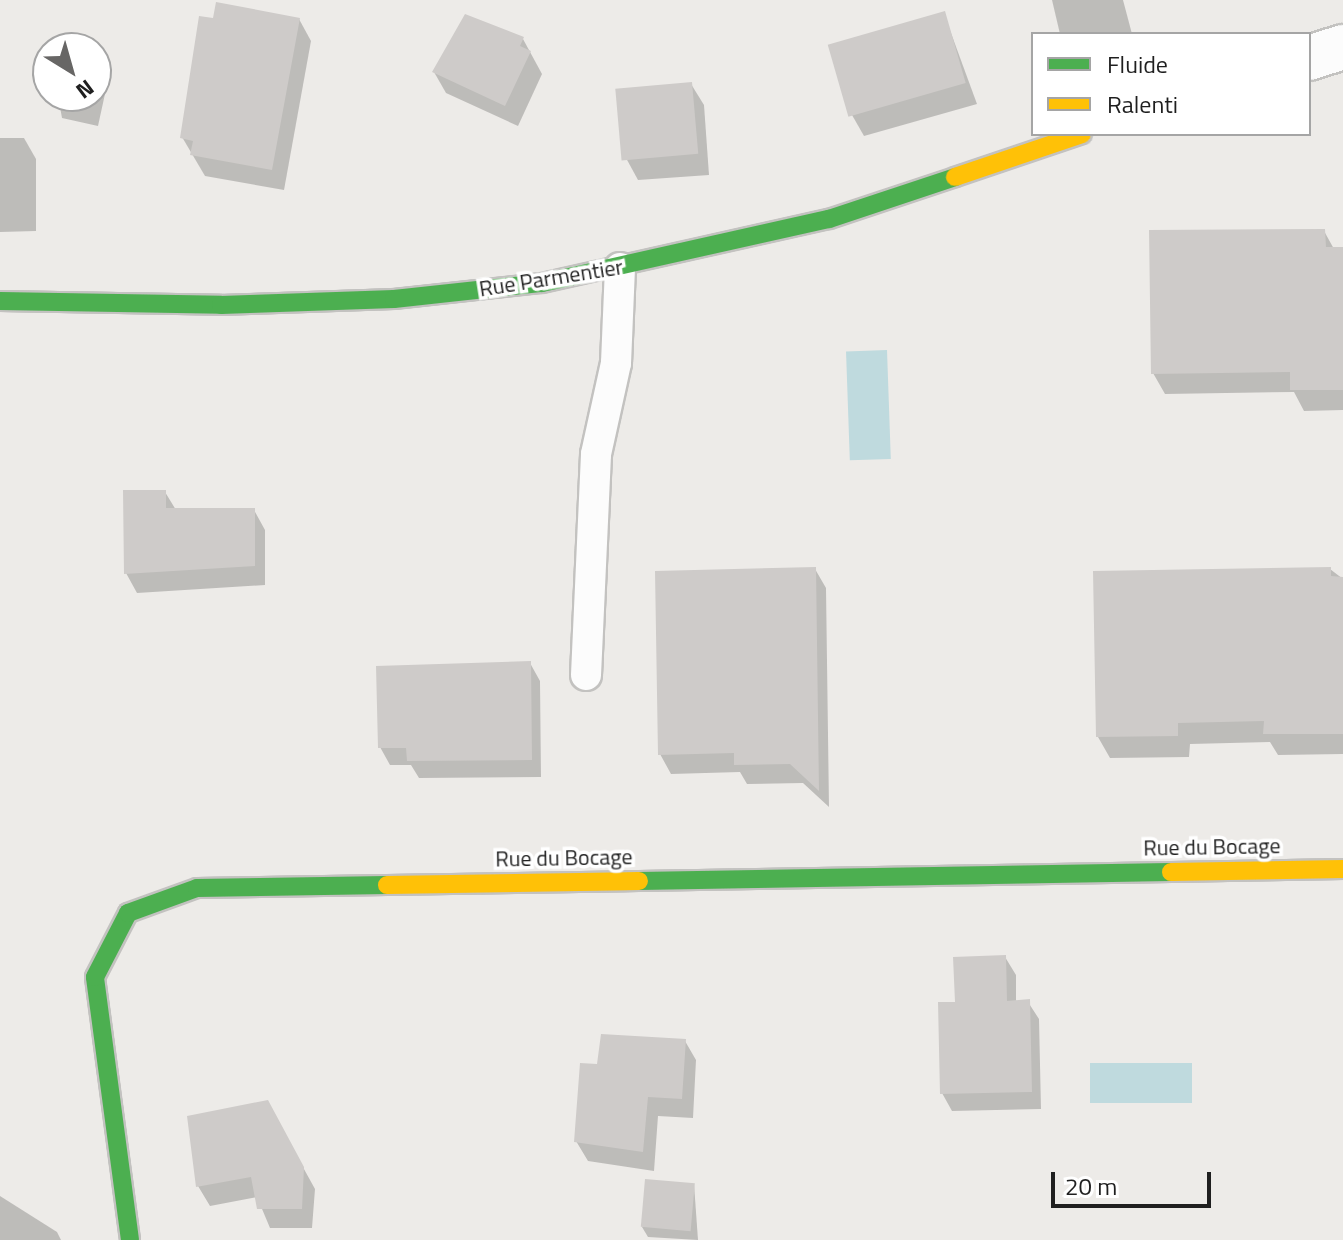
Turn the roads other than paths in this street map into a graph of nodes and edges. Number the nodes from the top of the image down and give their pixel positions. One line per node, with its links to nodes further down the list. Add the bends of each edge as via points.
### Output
1 (1343, 47): 2 (street)
2 (1311, 57)
3 (1076, 136): 4 (street, Rue Parmentier, via 829,219)
4 (620, 268): 5 (street, Rue Parmentier, via 394,299); 6 (lane, via 616,363 596,454)
5 (0, 301)
6 (586, 675)
7 (1343, 869): 8 (street, Rue du Bocage, via 197,888 128,913 95,977)
8 (130, 1240)

